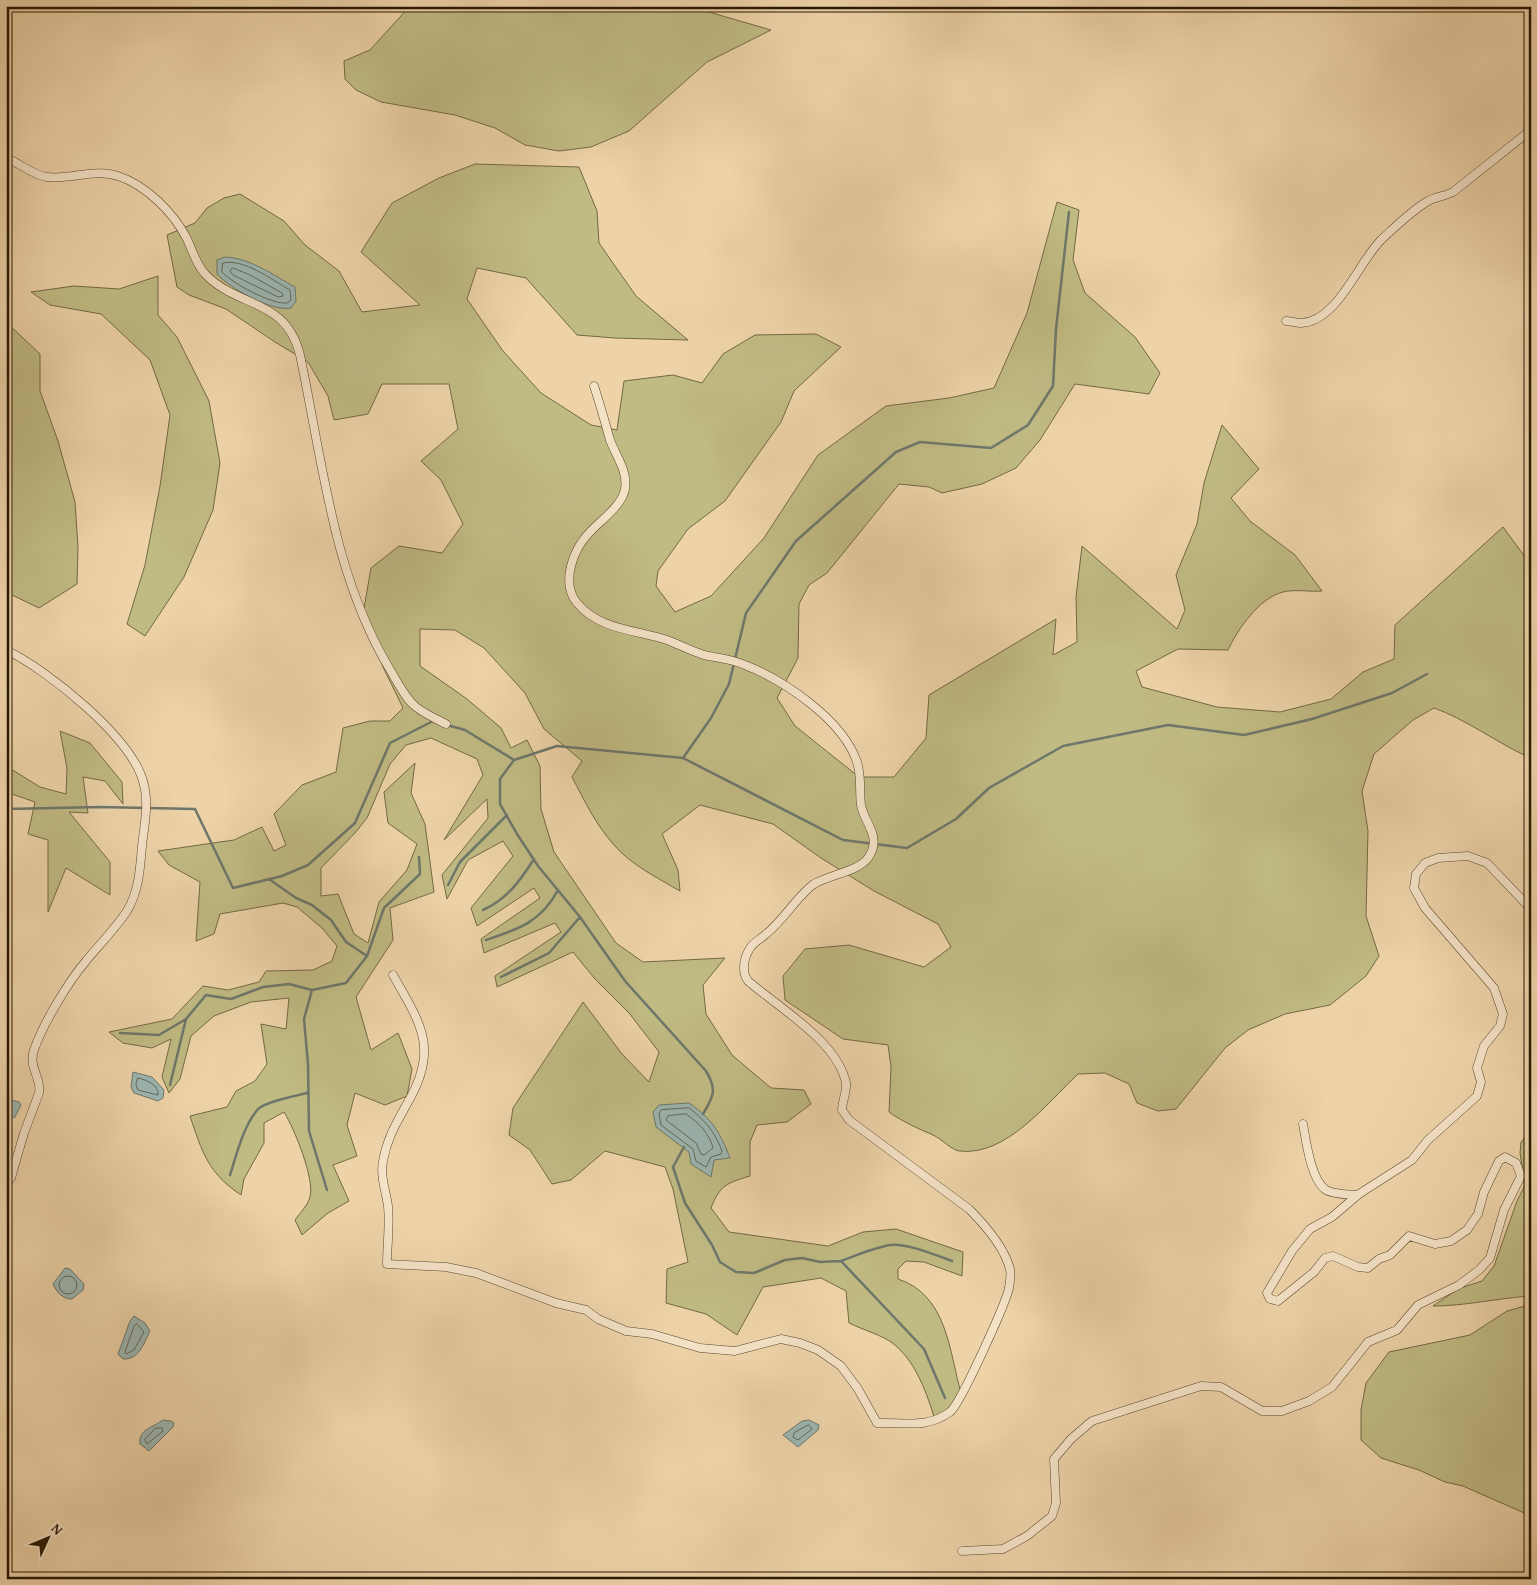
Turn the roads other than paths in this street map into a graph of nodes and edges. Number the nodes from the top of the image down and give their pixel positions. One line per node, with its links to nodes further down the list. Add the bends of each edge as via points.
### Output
1 (1531, 130): 3 (street, via 1453,192 1429,200 1380,241 1340,298 1317,319 1302,323)
2 (6, 158): 6 (street, via 45,177 103,173 133,183 173,217 205,275 218,286 270,311 288,326 296,337 300,354 343,562 364,618 383,659 409,700)
3 (1286, 321)
4 (594, 386): 8 (street, via 611,443 622,467 625,490 617,504 587,534 577,552 569,576 570,589 577,603 617,628 667,640 704,655 726,658 748,666 795,692 829,720 850,747 857,763 862,786 861,806 874,838 868,857 859,866 829,876 812,886 755,942 747,955 744,973 829,1052 846,1085 842,1110 849,1120 969,1209 996,1241 1010,1270 1009,1288 988,1341 952,1411 921,1424 877,1423 841,1366 818,1350 800,1343 781,1339 734,1351 700,1348 652,1334 626,1331 586,1310 556,1304 476,1273 446,1267 387,1264 388,1207 382,1164 390,1132 422,1073 426,1049 413,1010)
5 (6, 650): 10 (street, via 33,665 110,731 139,767 146,800 135,896 70,983 38,1040 32,1066 39,1093 12,1178)
6 (446, 724)
7 (1531, 909): 11 (street, via 1488,863 1468,856 1438,858 1425,863 1416,874 1414,888 1425,908 1494,988 1503,1014 1500,1026 1484,1046 1477,1068 1481,1082 1477,1096 1428,1140 1412,1160)
8 (393, 975)
9 (1303, 1124): 11 (street, via 1320,1184 1327,1190)
10 (6, 1186)
11 (1357, 1195): 12 (street, via 1332,1217 1310,1229 1278,1271 1267,1293 1270,1299 1278,1302 1314,1272 1325,1258 1333,1256 1368,1268 1379,1259 1390,1256 1409,1236 1434,1244 1451,1241 1474,1222 1498,1161 1511,1158 1521,1176 1504,1210 1490,1258 1459,1285 1418,1305 1397,1330 1368,1342 1332,1387 1282,1412 1262,1411 1221,1387 1201,1386 1092,1421 1054,1460 1056,1503 1052,1516 1027,1536 1003,1549)
12 (962, 1551)

